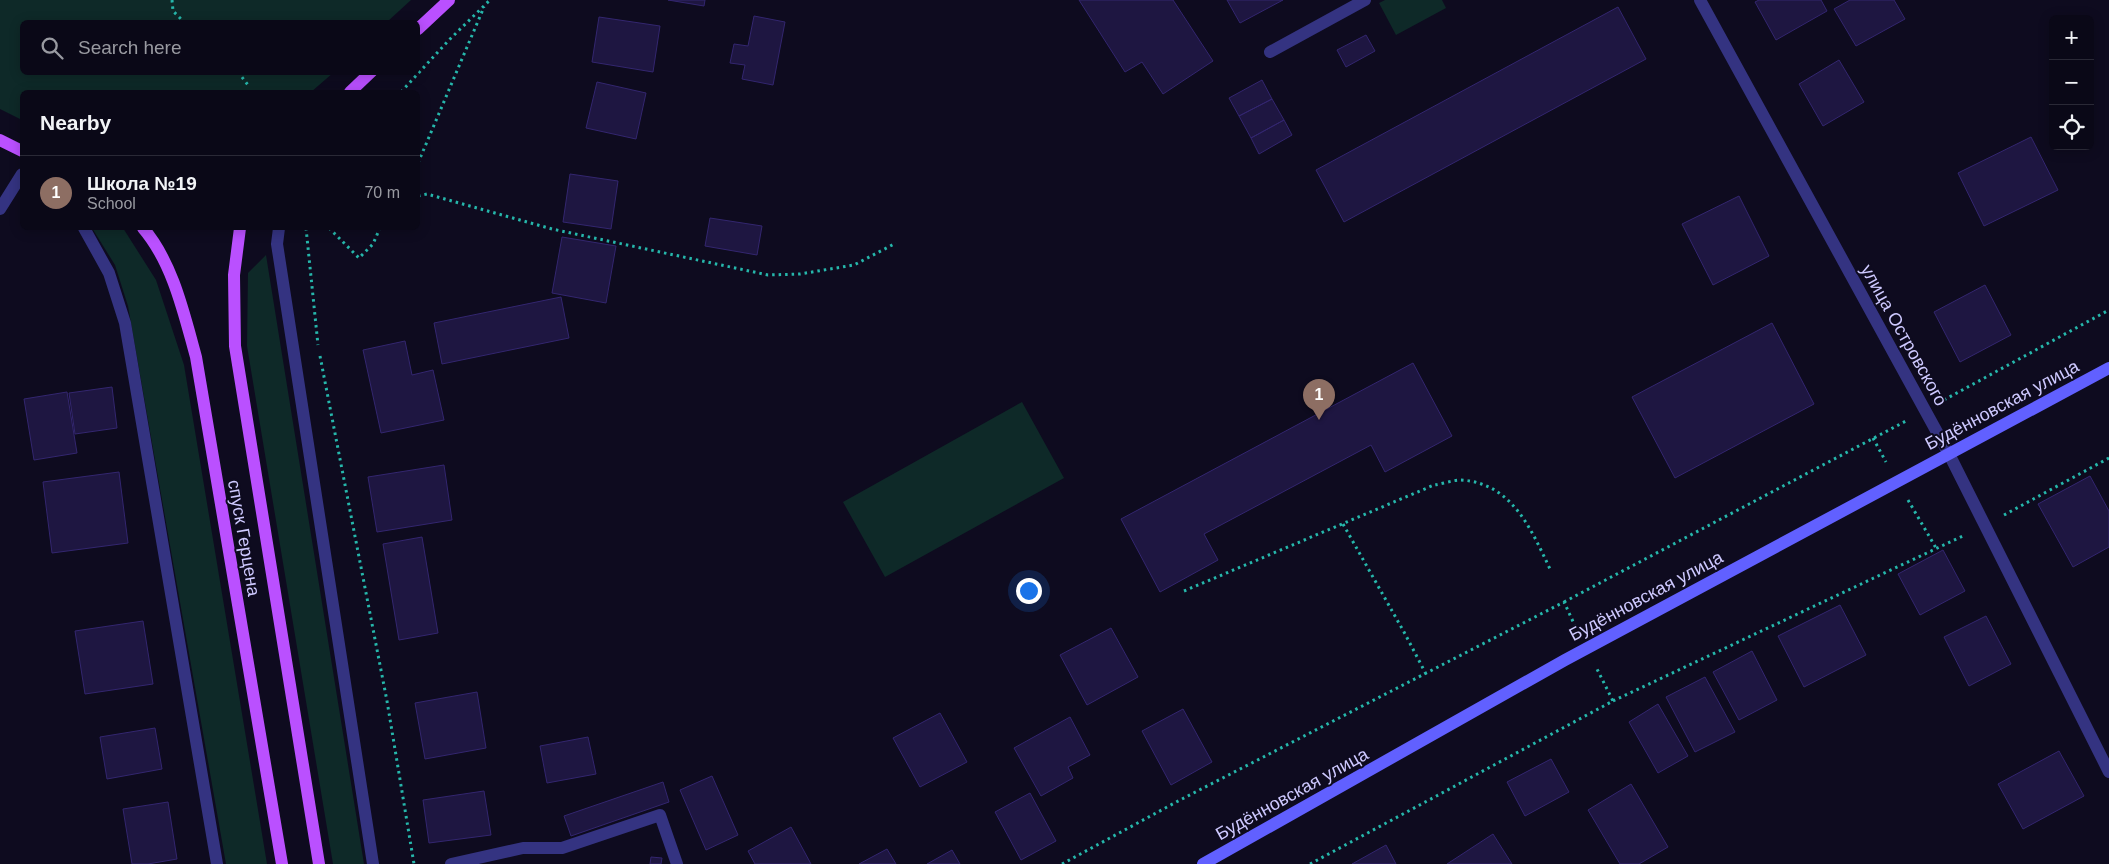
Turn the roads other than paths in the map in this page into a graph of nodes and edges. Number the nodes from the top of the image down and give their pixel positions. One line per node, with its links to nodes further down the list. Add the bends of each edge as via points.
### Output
1 (449, 0): 4 (main road)
2 (1365, 0): 5 (street)
3 (1700, 0): 17 (street, улица Островского)
4 (420, 27)
5 (1270, 52)
6 (368, 75): 7 (main road)
7 (352, 90)
8 (0, 140): 9 (main road)
9 (20, 150)
10 (20, 177): 11 (street)
11 (0, 208)
12 (85, 230): 20 (street, via 109,273 125,323)
13 (143, 230): 21 (main road, спуск Герцена, via 165,263 196,357)
14 (240, 230): 22 (main road, спуск Герцена, via 234,276 235,346)
15 (279, 230): 23 (street, via 277,244)
16 (2109, 368): 17 (street, Будённовская улица)
17 (1949, 454): 18 (street, улица Островского); 27 (street, Будённовская улица, via 1565,660)
18 (2109, 772)
19 (510, 851): 24 (street); 25 (street); 26 (street, via 562,848 660,815)
20 (217, 864)
21 (282, 864)
22 (319, 864)
23 (373, 864)
24 (451, 864)
25 (514, 864)
26 (678, 864)
27 (1203, 864)

